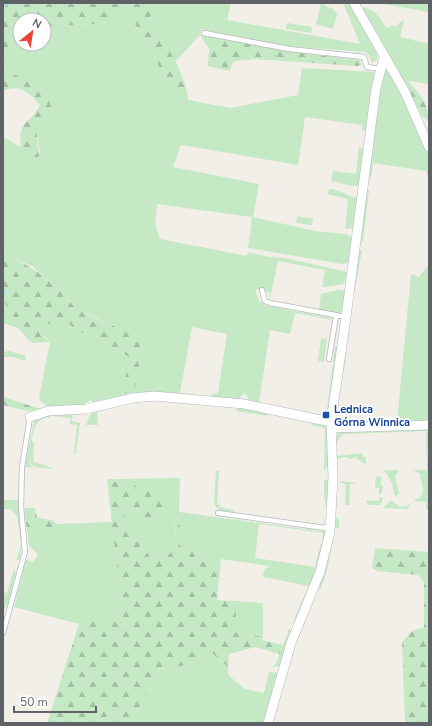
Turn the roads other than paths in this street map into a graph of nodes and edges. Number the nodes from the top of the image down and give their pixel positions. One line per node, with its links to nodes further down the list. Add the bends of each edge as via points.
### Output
1 (354, 3): 3 (street)
2 (204, 33): 4 (lane, via 289,49 364,57 367,67)
3 (384, 57): 4 (street); 5 (street, via 415,112)
4 (381, 69): 8 (street, via 376,88)
5 (429, 147)
6 (262, 290): 7 (lane, via 265,301 270,303)
7 (336, 316): 8 (lane); 9 (lane)
8 (346, 317): 10 (street)
9 (332, 341): 10 (lane); 11 (lane)
10 (342, 342): 13 (street)
11 (329, 359)
12 (30, 417): 13 (street, via 48,411 86,409 154,396 244,404); 17 (lane, via 22,467 21,507 25,552)
13 (331, 425): 14 (street); 16 (street, via 333,477)
14 (429, 425)
15 (218, 514): 16 (lane, via 325,528)
16 (330, 525): 18 (street, via 322,566 291,643)
17 (3, 633)
18 (268, 723)

